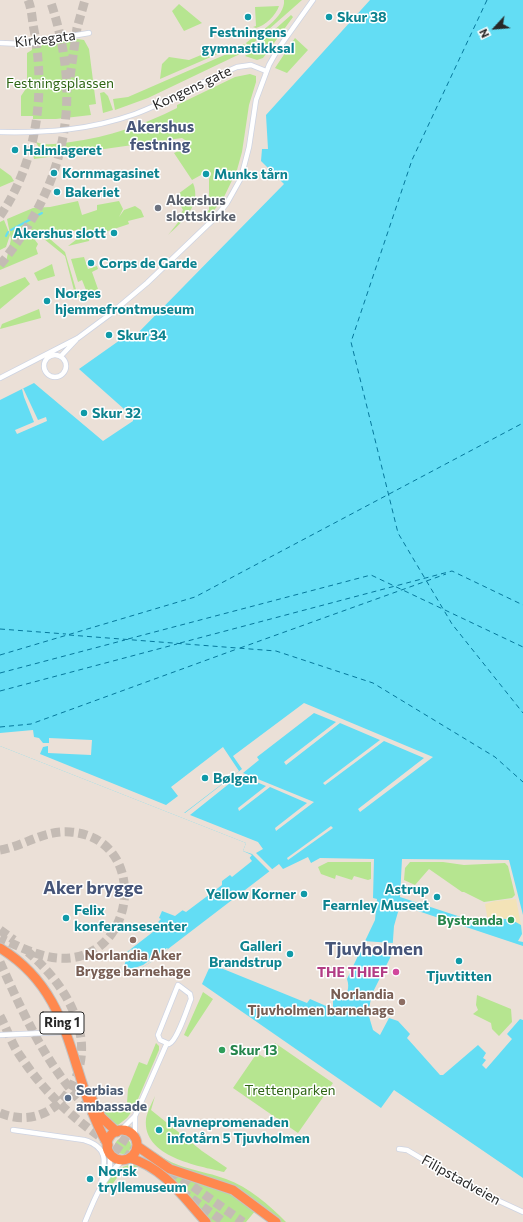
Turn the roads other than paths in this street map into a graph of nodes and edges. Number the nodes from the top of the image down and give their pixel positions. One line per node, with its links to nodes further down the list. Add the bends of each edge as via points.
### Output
1 (313, 0): 4 (street, via 278,49)
2 (89, 33): 3 (street, Kirkegata, via 24,44)
3 (0, 43)
4 (266, 71): 5 (street, Kongens gate, via 251,65 237,67 136,114 96,126 58,132); 6 (street, via 256,100 243,173 228,203 211,223 147,283)
5 (0, 132)
6 (78, 338): 7 (street); 8 (street)
7 (61, 356): 7 (street, via 51,356 46,360 46,370 50,375 60,375 64,371 65,361)
8 (0, 378)
9 (0, 948): 10 (highway, Ring 1, via 18,960 40,982 57,1009)
10 (65, 1032): 11 (street); 13 (highway, Ring 1)
11 (0, 1035)
12 (167, 1043): 12 (street, via 171,1043 177,1035 191,999 190,994 178,985 158,1035 160,1040); 14 (street)
13 (77, 1067): 16 (highway, Ring 1, via 101,1117); 18 (highway, Ring 1, via 89,1108)
14 (135, 1116): 16 (street); 17 (street)
15 (13, 1130): 22 (street, via 95,1143 104,1159)
16 (118, 1131): 17 (highway, via 130,1133); 18 (highway, via 111,1136)
17 (136, 1142): 20 (highway, via 134,1155); 26 (highway, via 170,1169 233,1190)
18 (109, 1149): 20 (highway, via 117,1159); 21 (street)
19 (398, 1149): 23 (street, Filipstadveien, via 408,1150 473,1189)
20 (126, 1159): 21 (street); 25 (highway, via 141,1162 168,1179)
21 (110, 1171): 22 (street)
22 (101, 1184): 24 (street)
23 (523, 1212)
24 (85, 1222)
25 (206, 1222)
26 (276, 1222)

